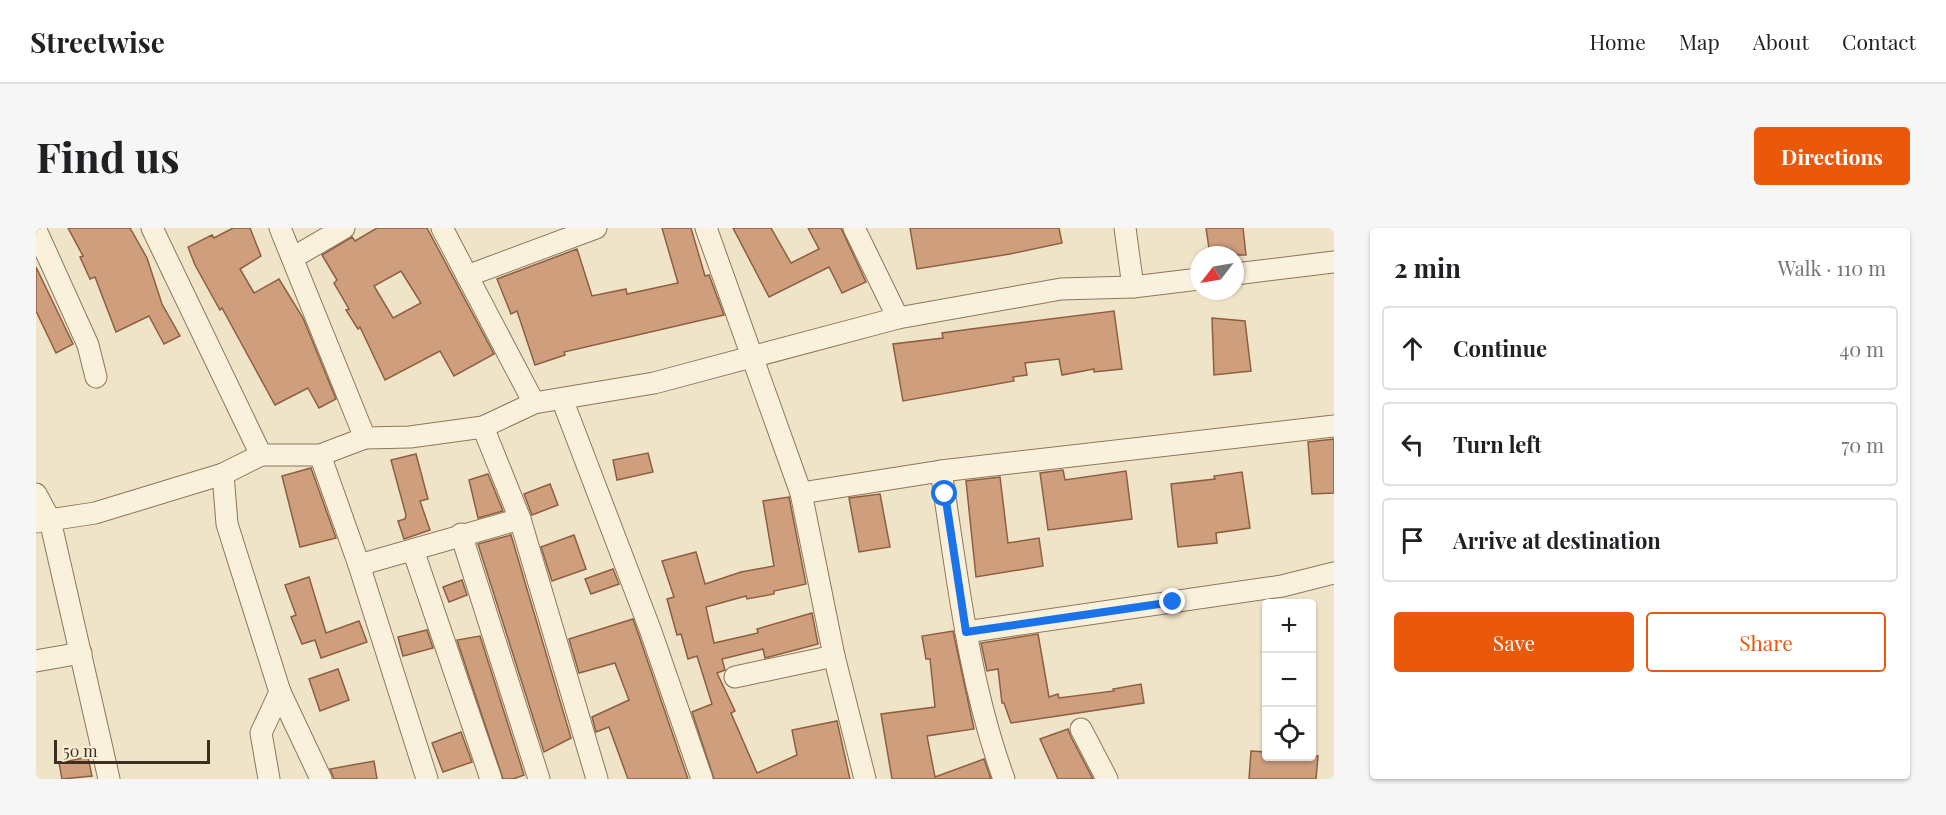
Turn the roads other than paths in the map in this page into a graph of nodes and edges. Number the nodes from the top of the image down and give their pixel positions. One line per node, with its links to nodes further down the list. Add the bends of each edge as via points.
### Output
1 (152, 228): 24 (street)
2 (280, 228): 10 (street)
3 (344, 228): 10 (street)
4 (442, 228): 13 (street)
5 (596, 228): 13 (street)
6 (706, 228): 17 (street)
7 (854, 228): 16 (street)
8 (1125, 228): 15 (street)
9 (36, 230): 18 (street, via 88,345)
10 (294, 257): 23 (street)
11 (1334, 262): 12 (street)
12 (1244, 273)
13 (467, 276): 20 (street)
14 (1190, 280): 15 (street)
15 (1133, 287): 16 (street, via 1061,289)
16 (898, 318): 17 (street)
17 (752, 355): 19 (street, via 654,383); 28 (street)
18 (96, 377)
19 (562, 399): 20 (street); 50 (street, via 650,629)
20 (534, 404): 22 (street)
21 (1334, 426): 26 (street)
22 (483, 427): 23 (street, via 410,437); 30 (street)
23 (365, 438): 25 (street)
24 (261, 455): 25 (street); 27 (street)
25 (320, 455): 34 (street)
26 (941, 471): 28 (street); 36 (street)
27 (223, 474): 31 (street, via 95,513); 41 (street, via 227,524)
28 (801, 493): 38 (street)
29 (36, 494): 31 (street)
30 (520, 519): 32 (street); 49 (street)
31 (43, 521): 37 (street)
32 (461, 534): 33 (street); 48 (street)
33 (413, 550): 34 (street); 47 (street)
34 (359, 565): 46 (street)
35 (1334, 573): 36 (street, via 1282,586)
36 (966, 632): 52 (street, via 994,753)
37 (81, 653): 39 (street); 43 (street)
38 (834, 656): 40 (street); 51 (street)
39 (36, 661)
40 (735, 677)
41 (280, 692): 44 (street, via 261,733); 45 (street)
42 (1080, 729): 53 (street)
43 (109, 779)
44 (269, 779)
45 (321, 779)
46 (427, 779)
47 (491, 779)
48 (540, 779)
49 (597, 779)
50 (702, 779)
51 (866, 779)
52 (1004, 779)
53 (1107, 779)

